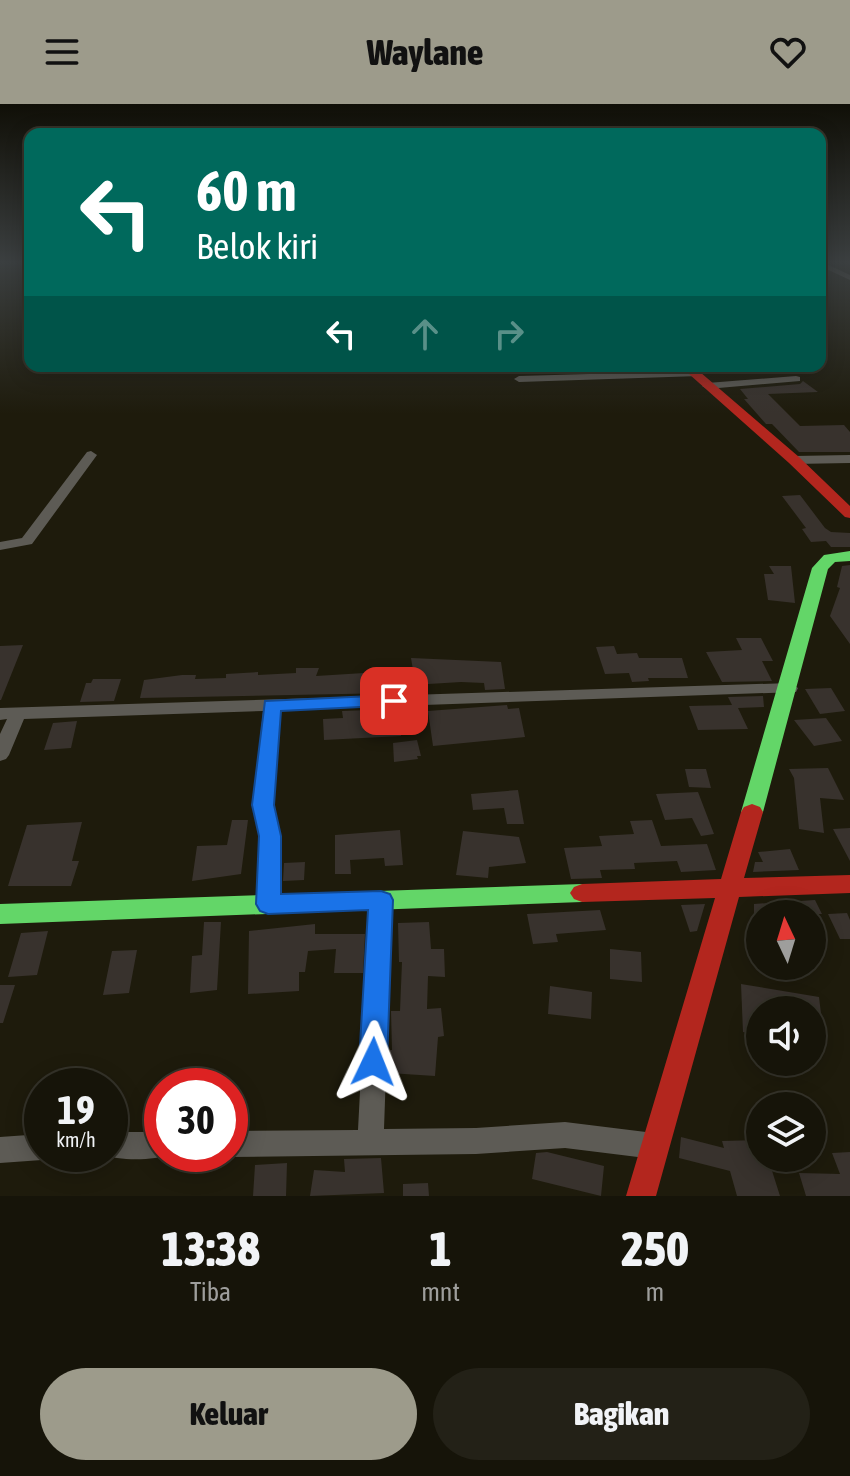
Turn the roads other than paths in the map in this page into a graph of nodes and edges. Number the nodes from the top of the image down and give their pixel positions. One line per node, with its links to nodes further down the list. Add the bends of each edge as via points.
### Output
1 (696, 375): 2 (street); 3 (street); 6 (street)
2 (519, 379)
3 (796, 379)
4 (91, 455): 8 (street, via 27,541)
5 (850, 459): 6 (street)
6 (794, 460): 7 (street)
7 (850, 514)
8 (0, 546)
9 (850, 556): 10 (street, via 830,558 820,568)
10 (790, 688): 11 (street); 15 (street)
11 (272, 705): 12 (street); 17 (street, via 263,805 270,836)
12 (9, 714): 13 (street)
13 (0, 755)
14 (850, 884): 15 (street)
15 (731, 887): 16 (street); 21 (street)
16 (381, 900): 17 (street); 19 (street)
17 (268, 904): 18 (street)
18 (0, 914)
19 (370, 1143): 20 (street); 21 (street, via 565,1135)
20 (248, 1144)
21 (654, 1146): 24 (street)
22 (24, 1148): 23 (street)
23 (0, 1150)
24 (641, 1196)

